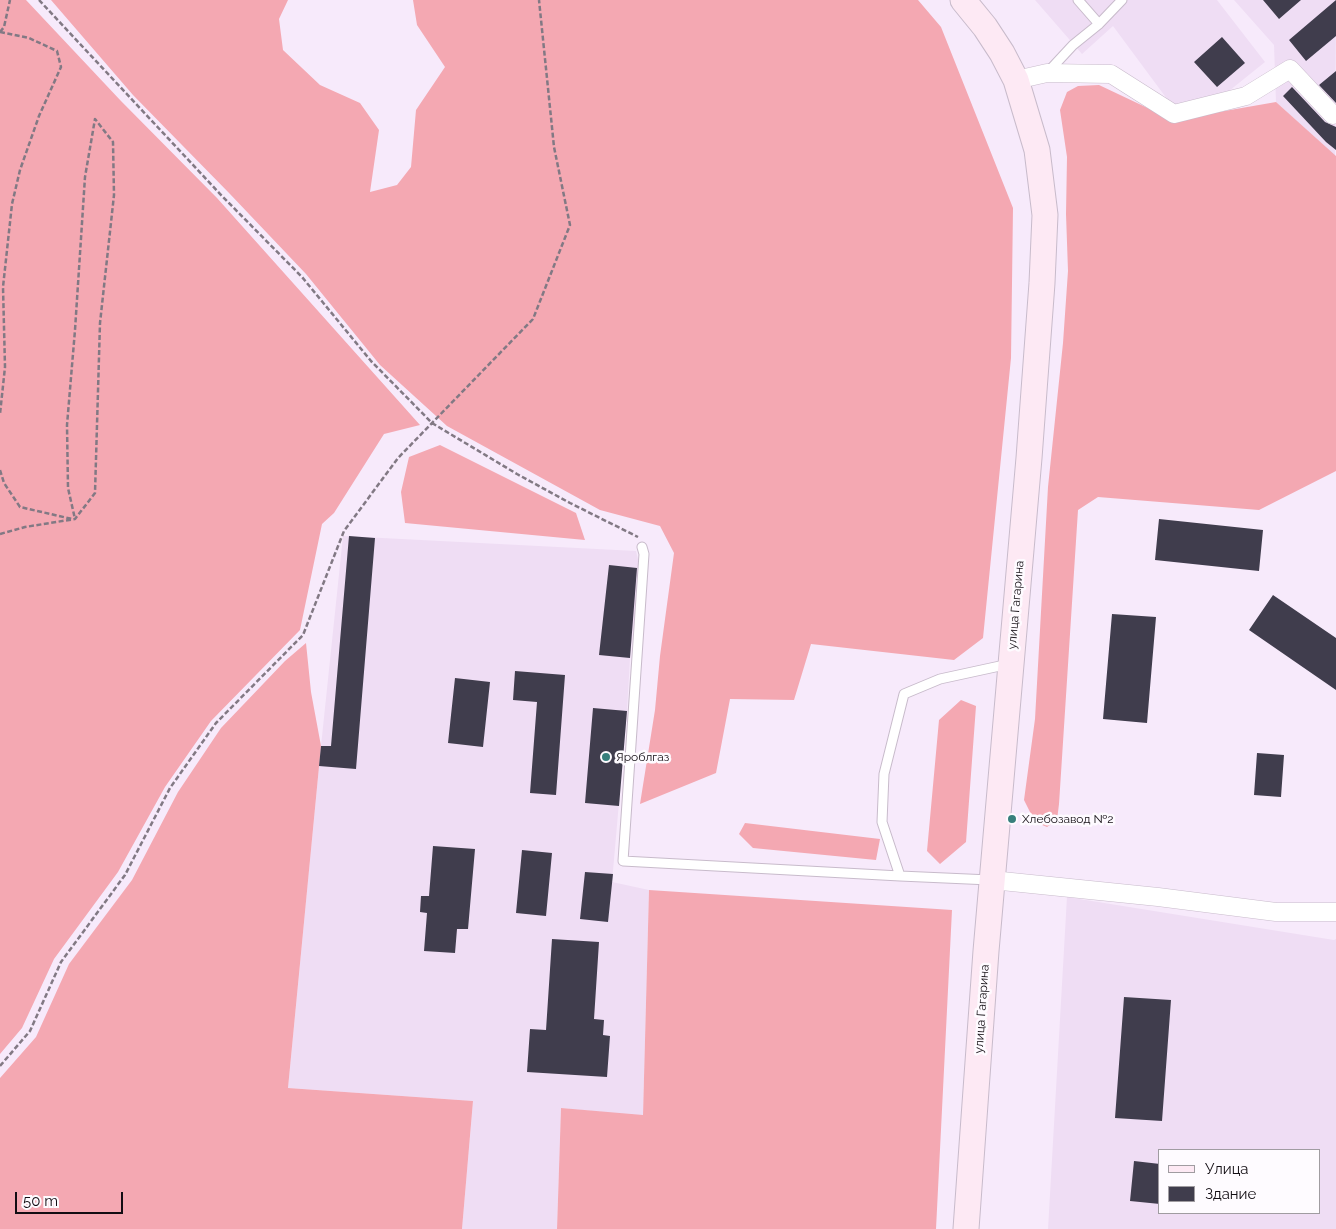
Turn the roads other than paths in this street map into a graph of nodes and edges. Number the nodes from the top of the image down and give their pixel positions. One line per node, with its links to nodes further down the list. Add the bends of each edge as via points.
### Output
1 (963, 0): 6 (main road, улица Гагарина, via 985,27)
2 (1078, 0): 4 (lane)
3 (1122, 0): 4 (lane)
4 (1098, 24): 5 (lane)
5 (1046, 73): 6 (street); 7 (street, via 1112,74 1174,114 1246,96 1290,69)
6 (1016, 80): 9 (main road, улица Гагарина, via 1036,150 1044,215 1042,283)
7 (1333, 115)
8 (642, 547): 10 (lane, via 623,861)
9 (1011, 664): 10 (lane, via 940,679 904,694 884,774 882,822); 11 (main road, улица Гагарина)
10 (900, 876): 11 (lane)
11 (992, 880): 12 (street, via 1276,912); 13 (main road, улица Гагарина)
12 (1336, 912)
13 (966, 1229)

